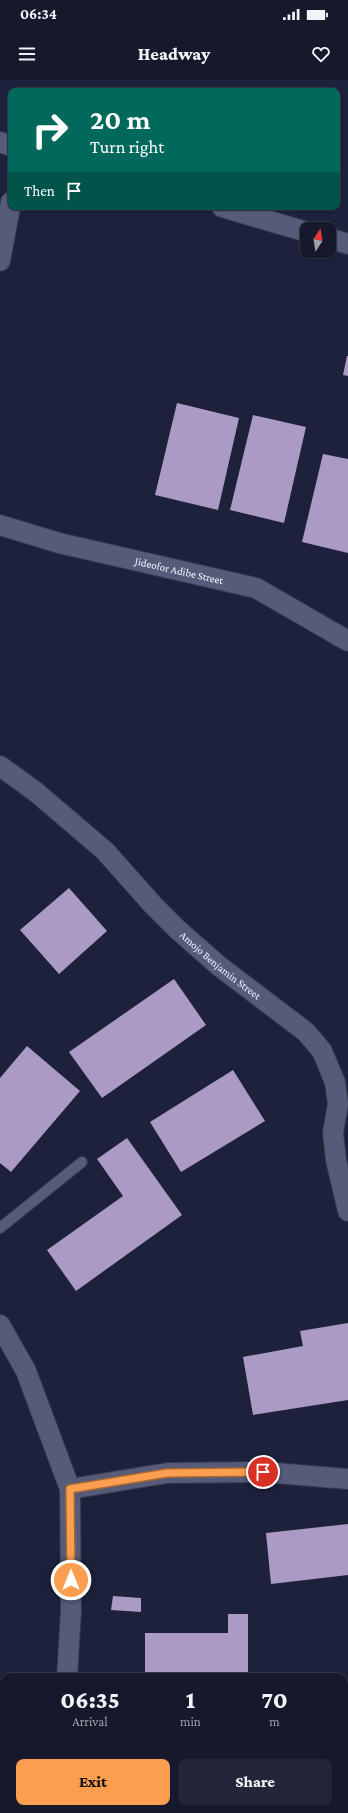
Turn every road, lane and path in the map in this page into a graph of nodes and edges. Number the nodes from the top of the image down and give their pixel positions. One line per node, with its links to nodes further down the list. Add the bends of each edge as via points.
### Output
1 (10, 210): 6 (street)
2 (232, 210): 3 (street)
3 (300, 230)
4 (336, 240): 5 (street)
5 (348, 244)
6 (0, 261)
7 (0, 525): 8 (street, Jideofor Adibe Street, via 59,543 256,588)
8 (348, 641)
9 (0, 766): 11 (street, Amojo Benjamin Street, via 36,792 105,851 177,929 219,966 306,1032 322,1051 335,1082 338,1104 333,1133 336,1160)
10 (82, 1162): 12 (lane)
11 (348, 1210)
12 (0, 1228)
13 (0, 1325): 15 (street, via 26,1371)
14 (348, 1479): 15 (street, via 263,1472 167,1473)
15 (70, 1489): 16 (street, via 71,1611)
16 (67, 1673)

